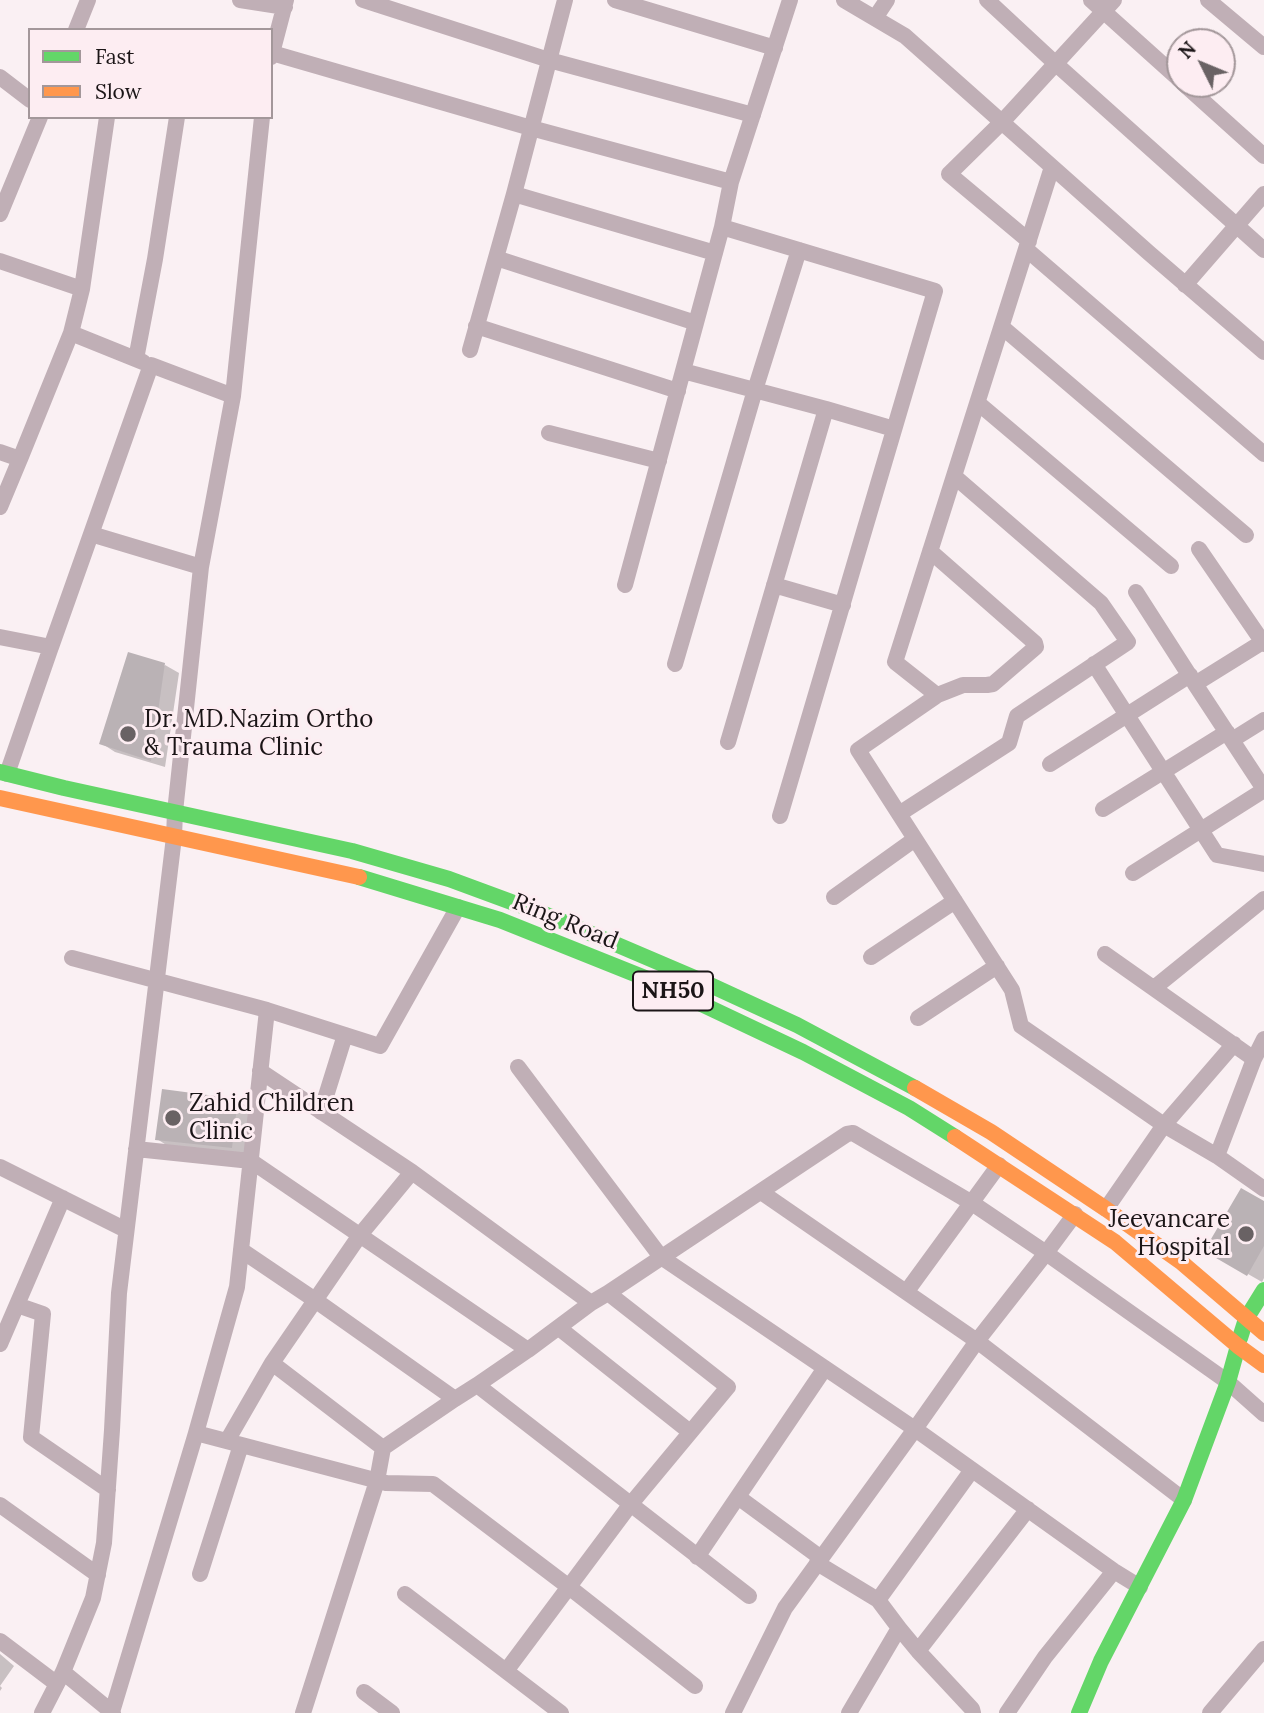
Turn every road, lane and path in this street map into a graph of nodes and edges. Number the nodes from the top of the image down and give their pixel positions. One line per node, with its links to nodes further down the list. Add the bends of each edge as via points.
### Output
1 (240, 0): 12 (street)
2 (363, 0): 20 (street)
3 (565, 0): 20 (street)
4 (615, 0): 17 (street)
5 (790, 0): 17 (street)
6 (844, 0): 14 (street)
7 (887, 0): 14 (street)
8 (987, 0): 21 (street)
9 (1091, 0): 13 (street)
10 (1208, 0): 16 (street)
11 (81, 3): 15 (street)
12 (286, 4): 18 (street)
13 (1109, 6): 21 (street); 22 (street)
14 (874, 18): 31 (street, via 905,36)
15 (76, 28)
16 (1264, 47)
17 (775, 48): 26 (street)
18 (273, 51)
19 (273, 55): 32 (street)
20 (549, 60): 26 (street); 32 (street)
21 (1056, 64): 31 (street); 40 (street)
22 (1166, 65)
23 (0, 77): 24 (street)
24 (28, 98)
25 (1200, 98): 33 (street)
26 (753, 115): 35 (street)
27 (39, 119): 38 (street)
28 (107, 119): 48 (street)
29 (177, 119): 55 (street)
30 (262, 119): 59 (street)
31 (1002, 122): 34 (street); 41 (street, via 949,174)
32 (531, 128): 35 (street); 36 (street)
33 (1264, 156)
34 (1052, 167): 41 (street); 47 (street)
35 (730, 183): 39 (street)
36 (514, 194): 44 (street); 45 (street)
37 (1264, 194): 40 (street)
38 (1, 209)
39 (722, 226): 42 (street); 44 (street)
40 (1236, 226): 43 (street); 47 (street)
41 (1028, 245): 51 (street); 65 (street)
42 (799, 250): 57 (street); 62 (street, via 935,291)
43 (1264, 250)
44 (715, 253): 49 (street)
45 (496, 258): 49 (street); 50 (street)
46 (0, 261): 48 (street)
47 (1185, 285): 54 (street)
48 (82, 289): 52 (street)
49 (696, 323): 56 (street)
50 (476, 326): 53 (street); 58 (street)
51 (1002, 327): 60 (street); 71 (street)
52 (71, 333): 55 (street); 66 (street)
53 (470, 350)
54 (1264, 352)
55 (144, 362): 59 (street); 70 (street)
56 (683, 371): 57 (street); 58 (street)
57 (755, 390): 61 (street); 83 (street)
58 (678, 391): 67 (street)
59 (233, 396): 74 (street)
60 (978, 403): 68 (street); 75 (street)
61 (826, 409): 62 (street); 77 (street)
62 (894, 429): 79 (street)
63 (549, 433): 67 (street)
64 (0, 452): 66 (street)
65 (1264, 454)
66 (20, 459): 69 (street)
67 (659, 461): 76 (street)
68 (954, 476): 73 (street); 84 (street, via 1101,603 1128,642)
69 (0, 507)
70 (91, 534): 74 (street); 82 (street)
71 (1246, 535)
72 (1199, 549): 81 (street)
73 (930, 551): 86 (street, via 895,662); 86 (street, via 1036,645 993,684 966,684)
74 (201, 566): 97 (street)
75 (1171, 566)
76 (625, 585)
77 (774, 585): 79 (street); 90 (street)
78 (1136, 592): 85 (street)
79 (843, 605): 99 (street)
80 (0, 637): 82 (street)
81 (1264, 643): 85 (street)
82 (51, 647): 93 (street)
83 (675, 664)
84 (1094, 664): 87 (street); 98 (street, via 1017,716 1009,743)
85 (1192, 679): 87 (street); 89 (street)
86 (935, 696): 98 (street, via 858,750)
87 (1126, 715): 91 (street); 92 (street)
88 (1264, 720): 89 (street)
89 (1229, 736): 92 (street); 94 (street)
90 (728, 742)
91 (1050, 764)
92 (1164, 771): 96 (street); 100 (street)
93 (3, 773): 97 (main road, Ring Road / NH50)
94 (1264, 790): 100 (street)
95 (0, 798): 101 (main road, Ring Road / NH50)
96 (1103, 809)
97 (175, 812): 101 (street); 135 (main road, Ring Road / NH50, via 352,850 552,917 624,947 797,1025 890,1073 991,1132)
98 (899, 814): 102 (street)
99 (780, 816)
100 (1201, 830): 103 (street, via 1220,857); 104 (street)
101 (174, 837): 108 (main road, Ring Road / NH50, via 368,879); 113 (street)
102 (915, 839): 105 (street); 107 (street)
103 (1264, 864)
104 (1133, 873)
105 (834, 897)
106 (1264, 899): 114 (street)
107 (955, 901): 110 (street); 112 (street)
108 (458, 907): 117 (street, via 380,1046); 128 (main road, Ring Road / NH50, via 654,982 790,1046 909,1108)
109 (1105, 954): 114 (street)
110 (871, 957)
111 (72, 958): 113 (street)
112 (997, 966): 116 (street); 124 (street, via 1012,990 1021,1026)
113 (156, 979): 115 (street); 125 (street)
114 (1154, 988): 119 (street)
115 (267, 1010): 117 (street); 122 (street)
116 (918, 1018)
117 (345, 1035): 123 (street)
118 (1264, 1040): 120 (street)
119 (1234, 1044): 120 (street); 124 (street)
120 (1254, 1059): 126 (street)
121 (518, 1067): 141 (street)
122 (260, 1071): 123 (street); 127 (street)
123 (321, 1112): 130 (street)
124 (1164, 1125): 126 (street); 135 (street)
125 (136, 1149): 127 (street); 137 (street)
126 (1217, 1156): 131 (street)
127 (251, 1161): 138 (street); 139 (street)
128 (999, 1165): 134 (street); 136 (main road, Ring Road / NH50)
129 (0, 1167): 133 (street)
130 (411, 1172): 138 (street); 146 (street)
131 (1264, 1189)
132 (761, 1192): 134 (street, via 853,1133); 141 (street); 143 (street)
133 (63, 1198): 137 (street); 147 (street)
134 (972, 1203): 140 (street); 143 (street)
135 (1106, 1209): 148 (main road, Ring Road / NH50, via 1181,1262)
136 (1075, 1214): 140 (street); 153 (main road, Ring Road / NH50)
137 (126, 1230): 169 (street, via 118,1293)
138 (360, 1236): 145 (street); 154 (street)
139 (241, 1250): 145 (street); 164 (street, via 237,1287)
140 (1046, 1253): 151 (street); 158 (street)
141 (661, 1257): 144 (street); 157 (street)
142 (1264, 1290): 148 (main road)
143 (907, 1291): 151 (street)
144 (608, 1293): 146 (street); 163 (street, via 728,1387)
145 (315, 1300): 155 (street); 160 (street)
146 (591, 1303): 149 (street)
147 (17, 1305): 152 (street); 169 (street, via 43,1314 31,1437)
148 (1246, 1319): 150 (main road, Ring Road / NH50); 153 (main road)
149 (559, 1328): 154 (street); 163 (street)
150 (1264, 1333)
151 (977, 1340): 162 (street); 171 (street)
152 (0, 1344)
153 (1238, 1346): 156 (main road, Ring Road / NH50); 158 (main road)
154 (528, 1350): 159 (street)
155 (272, 1363): 165 (street); 166 (street)
156 (1264, 1365)
157 (825, 1368): 162 (street); 170 (street)
158 (1228, 1382): 161 (street); 171 (main road)
159 (477, 1385): 160 (street); 173 (street)
160 (455, 1399): 166 (street)
161 (1264, 1414)
162 (915, 1429): 167 (street); 176 (street)
163 (690, 1432): 173 (street)
164 (196, 1433): 165 (street); 194 (street)
165 (234, 1443): 168 (street); 178 (street)
166 (383, 1448): 168 (street)
167 (972, 1470): 174 (street); 184 (street)
168 (377, 1481): 180 (street, via 433,1484); 195 (street)
169 (108, 1490): 179 (street)
170 (738, 1497): 175 (street); 176 (street)
171 (1184, 1500): 181 (main road)
172 (0, 1504): 179 (street)
173 (630, 1505): 175 (street); 180 (street)
174 (1028, 1509): 177 (street); 187 (street)
175 (697, 1557): 183 (street)
176 (819, 1560): 184 (street); 198 (street, via 785,1608)
177 (1114, 1571): 181 (street); 201 (street)
178 (200, 1574)
179 (98, 1575): 190 (street)
180 (569, 1587): 189 (street); 191 (street)
181 (1140, 1587): 202 (main road)
182 (405, 1594): 189 (street)
183 (749, 1596)
184 (878, 1600): 185 (street)
185 (899, 1628): 187 (street); 199 (street)
186 (0, 1641): 190 (street)
187 (918, 1651): 200 (street)
188 (1262, 1656): 203 (street)
189 (506, 1671): 197 (street)
190 (60, 1678): 193 (street); 194 (street)
191 (695, 1686)
192 (364, 1692): 196 (street)
193 (42, 1713)
194 (113, 1713)
195 (303, 1713)
196 (391, 1713)
197 (561, 1713)
198 (733, 1713)
199 (849, 1713)
200 (973, 1713)
201 (1007, 1713)
202 (1079, 1713)
203 (1210, 1713)

